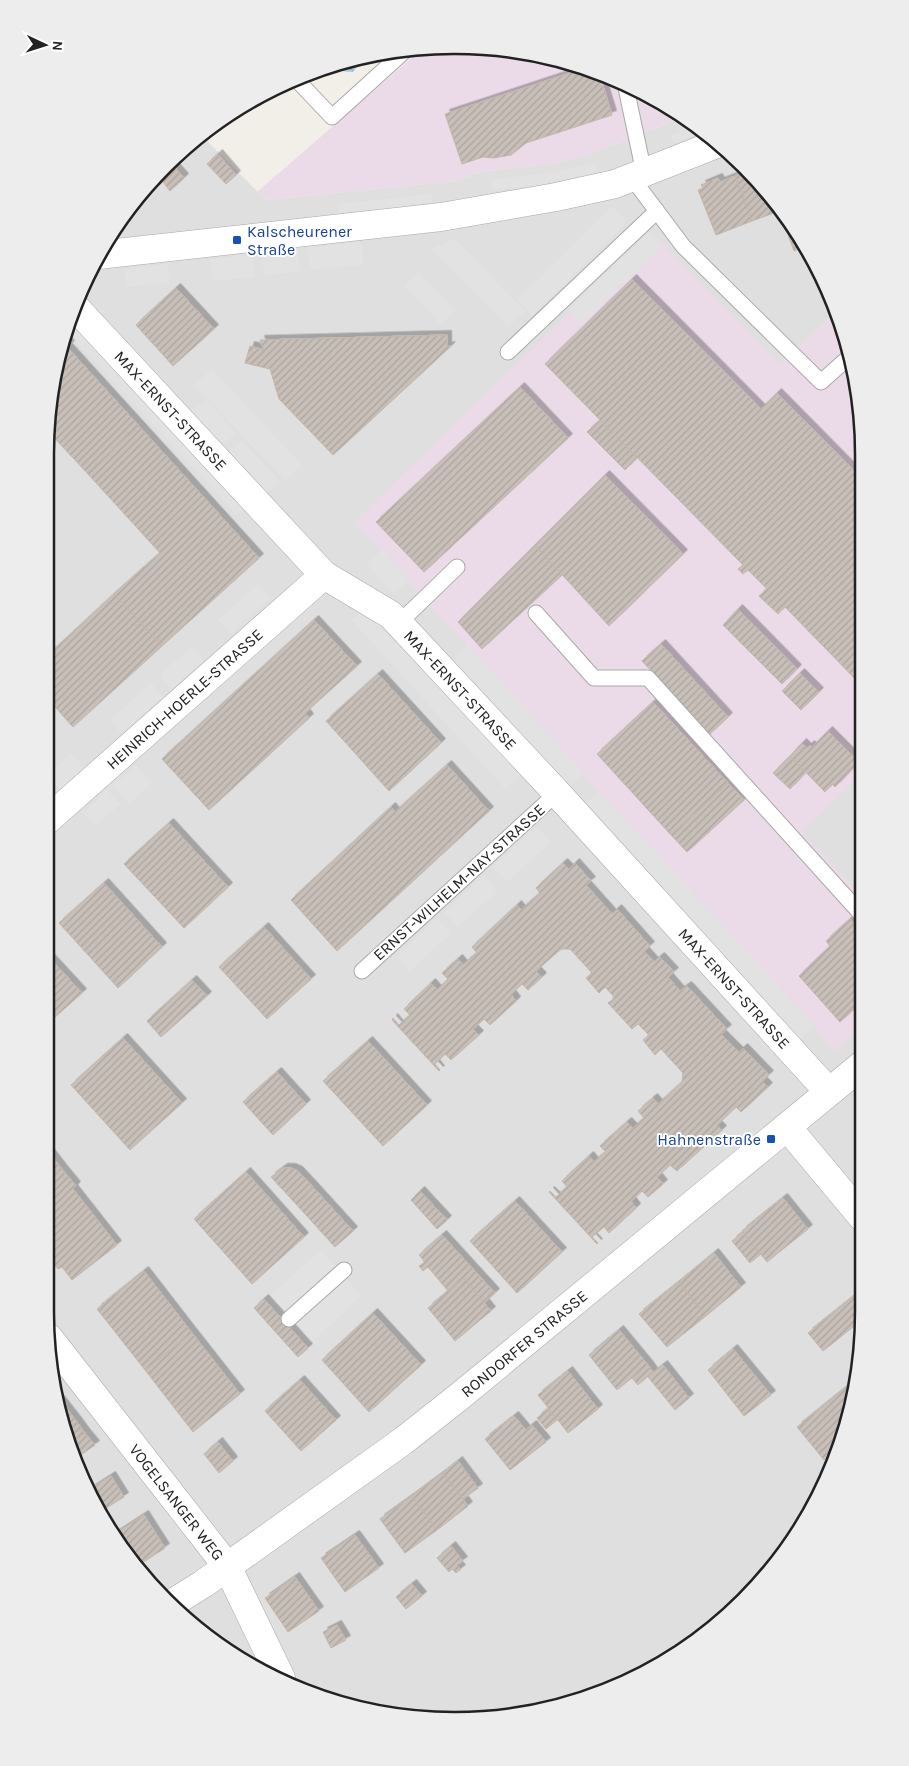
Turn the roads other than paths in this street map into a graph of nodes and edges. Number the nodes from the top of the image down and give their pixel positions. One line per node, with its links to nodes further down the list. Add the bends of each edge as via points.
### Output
1 (397, 58): 2 (lane, via 332,117)
2 (301, 84)
3 (626, 92): 5 (lane)
4 (710, 146): 5 (street)
5 (638, 175): 6 (lane); 7 (street, via 556,198 441,217)
6 (657, 211): 9 (lane); 10 (lane, via 683,246 821,382)
7 (107, 254)
8 (80, 313): 12 (street, MAX-ERNST-STRASSE)
9 (508, 352)
10 (844, 361)
11 (457, 567): 14 (lane)
12 (324, 575): 14 (street, MAX-ERNST-STRASSE, via 391,615); 16 (street, HEINRICH-HOERLE-STRASSE)
13 (536, 613): 17 (lane, via 594,678 648,678)
14 (399, 624): 15 (street, MAX-ERNST-STRASSE)
15 (557, 793): 18 (lane, ERNST-WILHELM-NAY-STRASSE); 20 (street, MAX-ERNST-STRASSE)
16 (54, 815)
17 (855, 907)
18 (362, 971)
19 (855, 1071): 20 (street, RONDORFER STRASSE)
20 (829, 1092): 21 (street, RONDORFER STRASSE)
21 (787, 1127): 22 (street); 26 (street, RONDORFER STRASSE, via 403,1441)
22 (855, 1208)
23 (344, 1270): 24 (lane)
24 (290, 1319)
25 (56, 1347): 26 (street, VOGELSANGER WEG)
26 (227, 1566): 27 (street, RONDORFER STRASSE); 28 (street, VOGELSANGER WEG)
27 (176, 1600)
28 (278, 1671)

